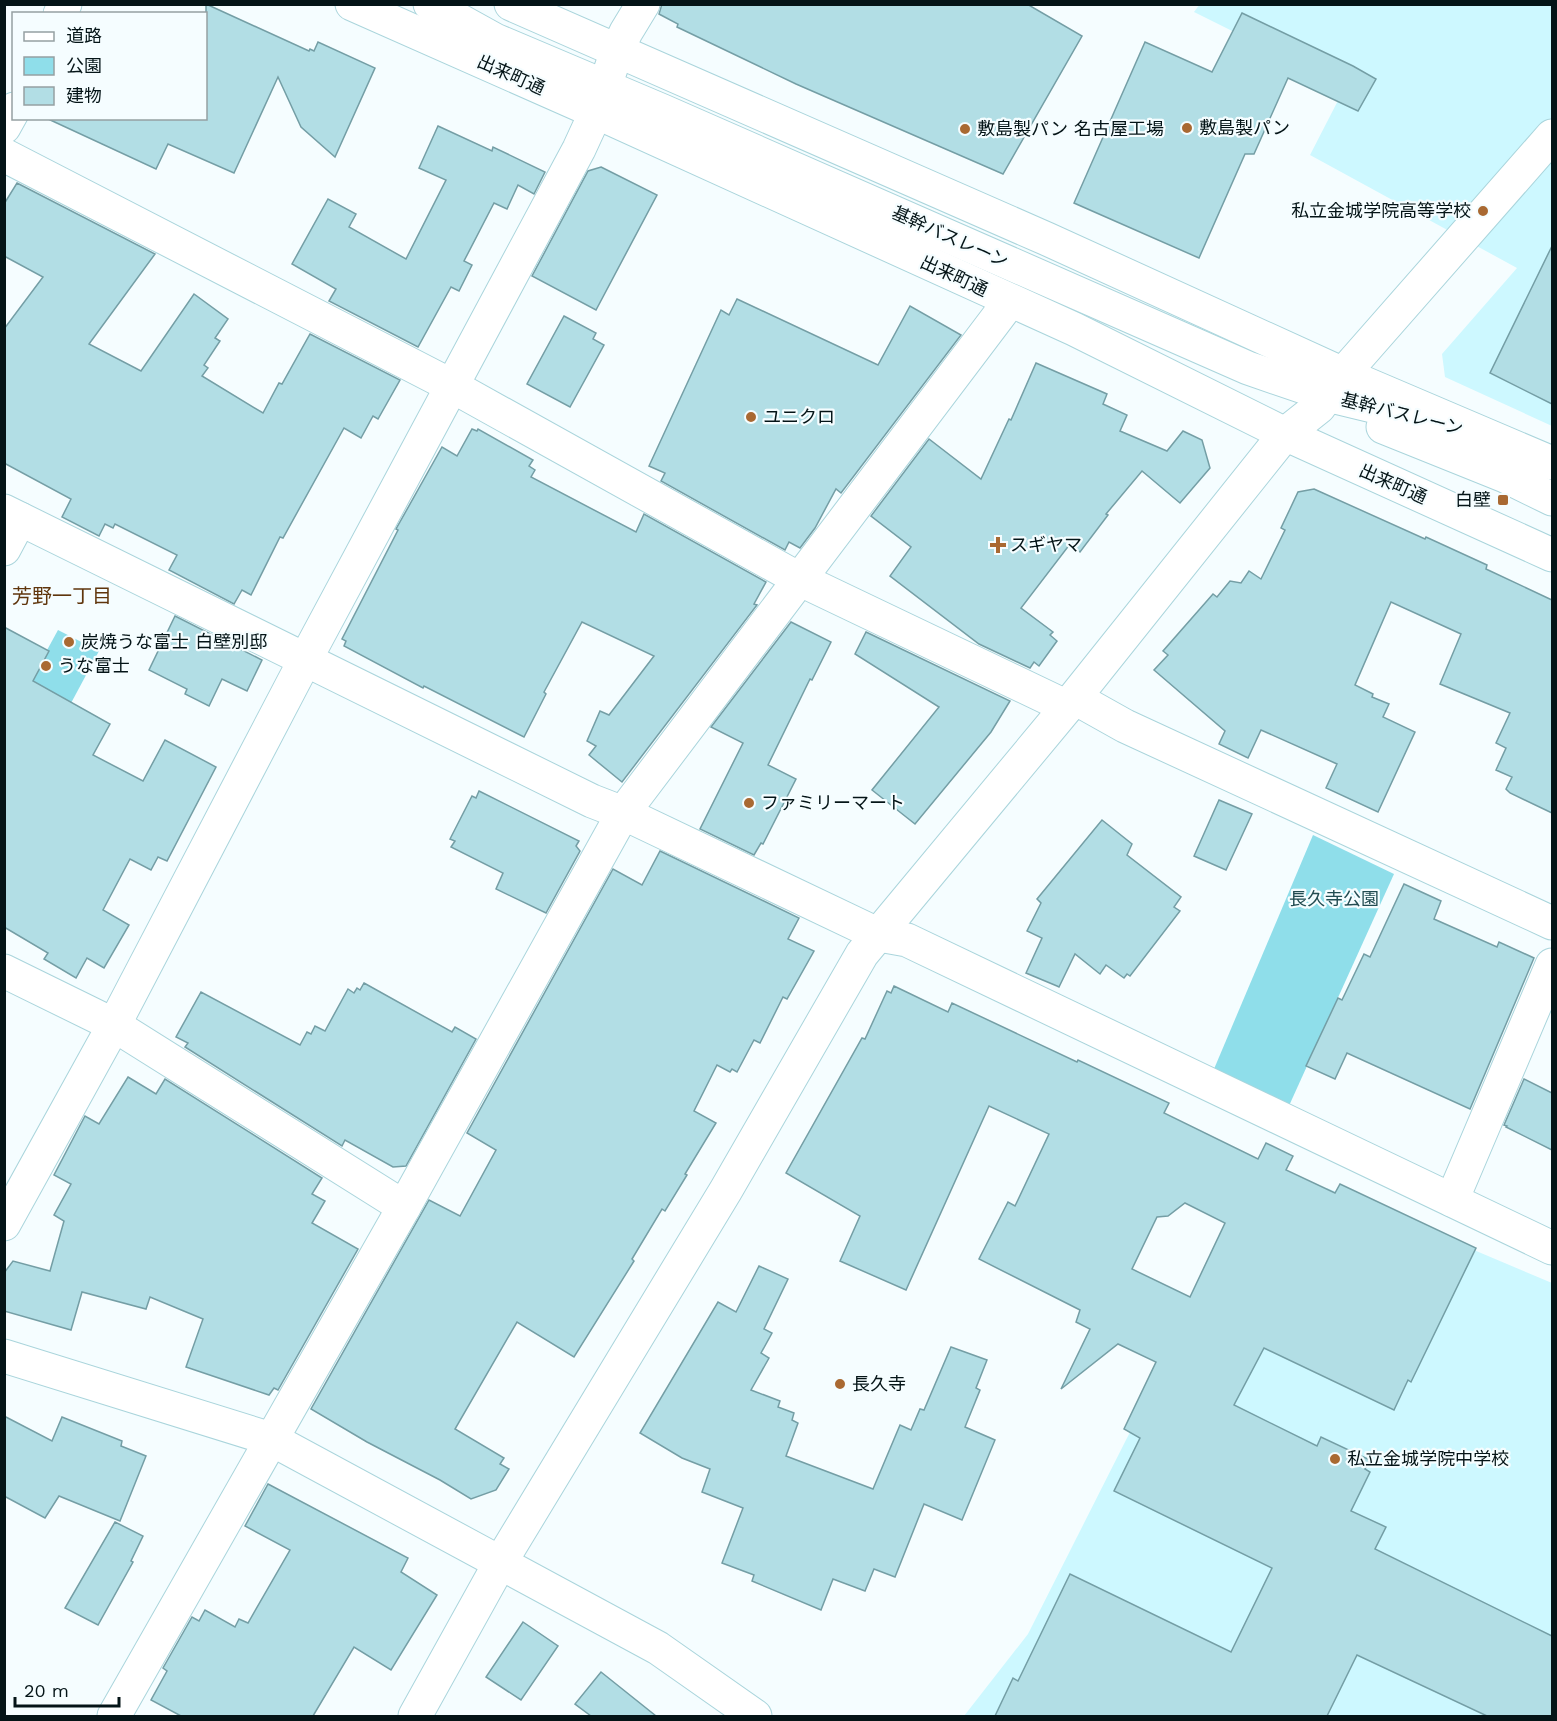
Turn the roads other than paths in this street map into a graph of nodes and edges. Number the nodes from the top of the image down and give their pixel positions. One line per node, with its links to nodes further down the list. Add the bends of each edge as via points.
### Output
1 (352, 4): 6 (street, 出来町通)
2 (430, 4): 6 (street, 基幹バスレーン)
3 (511, 4): 5 (street)
4 (643, 4): 5 (street)
5 (617, 51): 6 (street); 14 (street, via 1047,239)
6 (600, 100): 11 (street, 出来町通); 13 (street, via 579,148); 14 (street, 基幹バスレーン, via 674,116 1248,368)
7 (12, 113): 8 (street)
8 (4, 128)
9 (1552, 136): 14 (street)
10 (4, 155): 13 (street)
11 (1010, 301): 12 (street, 出来町通); 21 (street)
12 (1074, 329): 14 (street, 基幹バスレーン); 15 (street, 出来町通)
13 (452, 386): 21 (street); 22 (street)
14 (1330, 392): 15 (street); 16 (street, via 1484,434); 17 (street, 基幹バスレーン, via 1396,430)
15 (1285, 434): 20 (street, 出来町通); 23 (street)
16 (1552, 463)
17 (1552, 499)
18 (12, 515): 19 (street); 22 (street)
19 (4, 549)
20 (1552, 555)
21 (799, 579): 23 (street); 24 (street)
22 (304, 660): 24 (street); 29 (street)
23 (1071, 702): 25 (street); 26 (street)
24 (623, 813): 26 (street); 31 (street)
25 (1552, 923)
26 (879, 935): 30 (street, via 907,940); 36 (street, via 862,954 726,1190)
27 (1552, 965): 30 (street)
28 (4, 970): 29 (street)
29 (114, 1025): 31 (street); 32 (street)
30 (1452, 1200): 33 (street)
31 (404, 1208): 35 (street)
32 (4, 1224)
33 (1552, 1248)
34 (4, 1356): 35 (street)
35 (272, 1439): 36 (street); 37 (street)
36 (500, 1563): 38 (street); 39 (street, via 658,1648)
37 (114, 1716)
38 (415, 1716)
39 (755, 1716)

